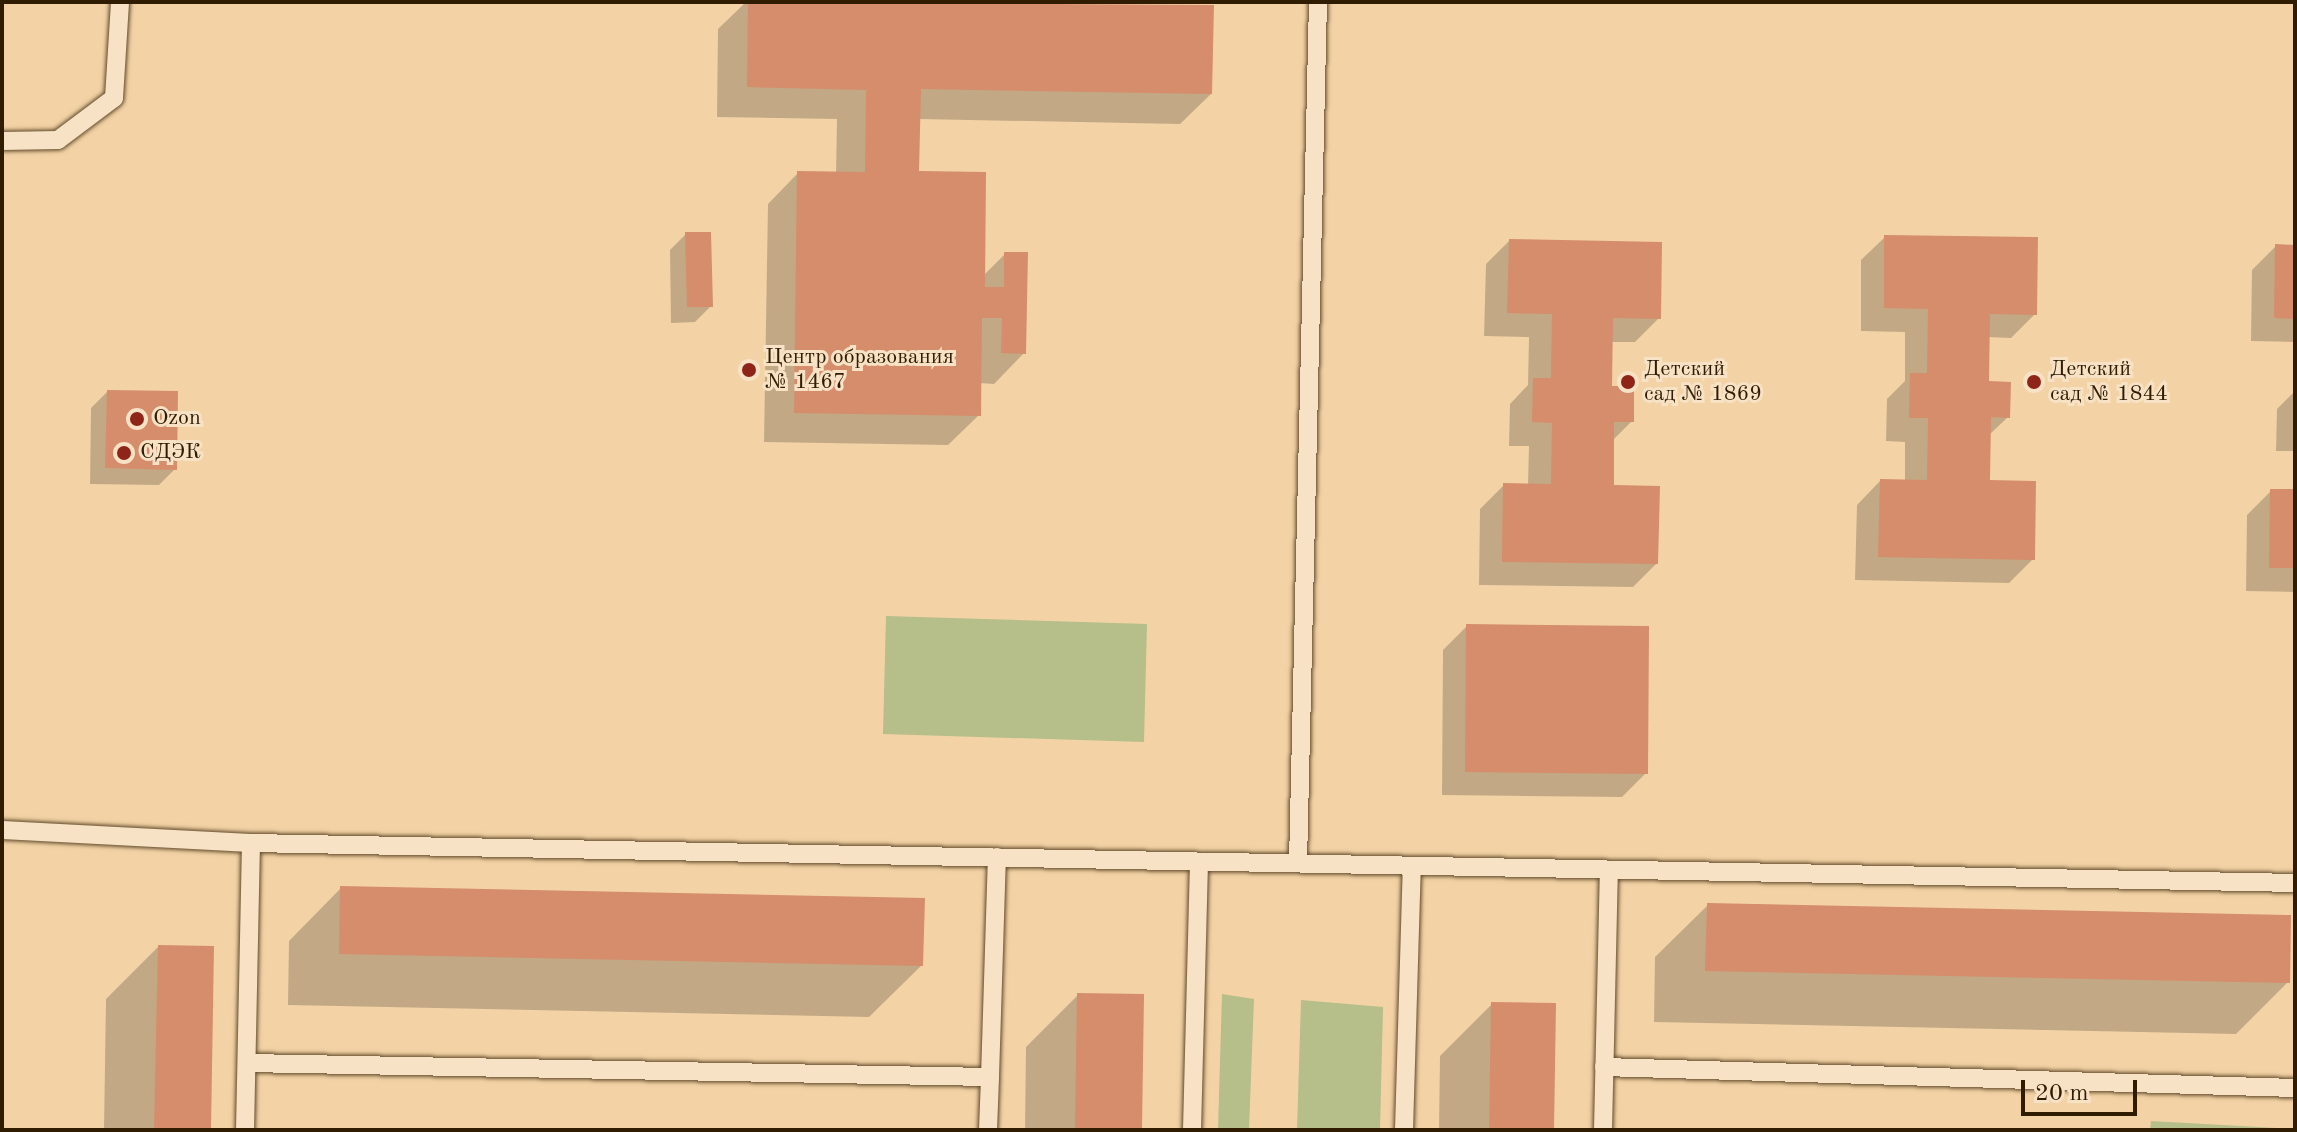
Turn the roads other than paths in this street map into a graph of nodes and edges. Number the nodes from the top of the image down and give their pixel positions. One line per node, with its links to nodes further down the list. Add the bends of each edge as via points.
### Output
1 (120, 2): 3 (lane, via 114,98 58,140)
2 (1318, 2): 8 (lane)
3 (2, 141)
4 (2, 830): 5 (lane)
5 (251, 843): 6 (lane); 12 (lane)
6 (997, 857): 7 (lane); 14 (lane)
7 (1199, 862): 8 (lane); 18 (lane)
8 (1298, 863): 9 (lane)
9 (1412, 866): 10 (lane); 19 (lane)
10 (1609, 870): 11 (lane); 13 (lane)
11 (2295, 883)
12 (247, 1063): 14 (lane); 16 (lane)
13 (1604, 1067): 15 (lane); 20 (lane)
14 (990, 1077): 17 (lane)
15 (2295, 1088)
16 (245, 1130)
17 (988, 1130)
18 (1192, 1130)
19 (1404, 1130)
20 (1603, 1130)

